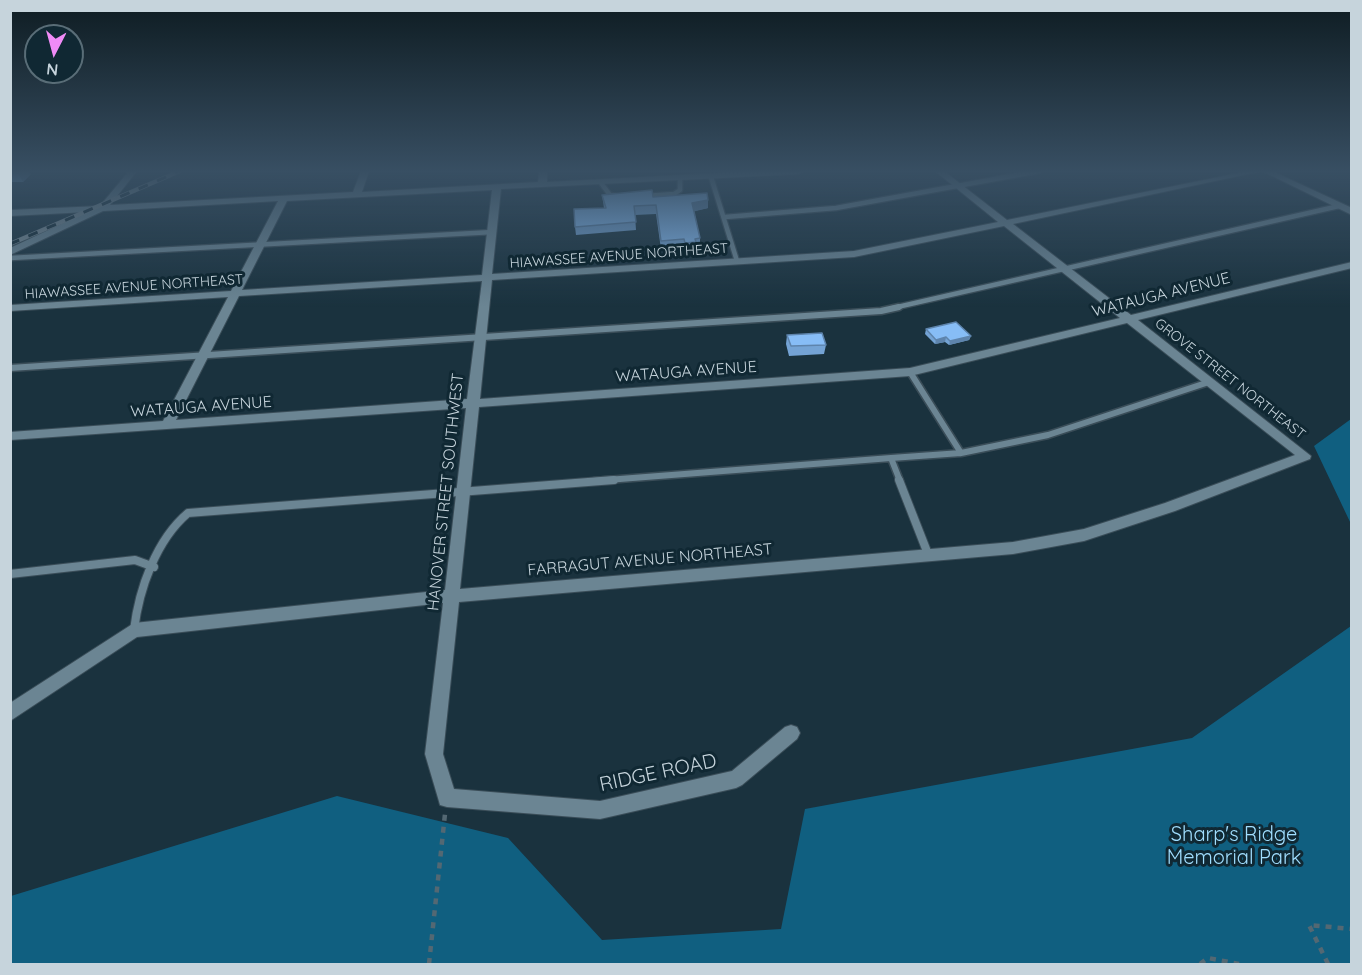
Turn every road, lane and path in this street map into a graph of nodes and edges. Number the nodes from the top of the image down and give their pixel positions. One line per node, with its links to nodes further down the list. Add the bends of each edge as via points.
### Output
1 (84, 216): 12 (street)
2 (275, 216): 11 (street)
3 (494, 216): 10 (street, HANOVER STREET SOUTHWEST)
4 (731, 216): 8 (lane)
5 (999, 216): 9 (street, GROVE STREET NORTHEAST)
6 (1038, 216): 9 (street, HIAWASSEE AVENUE NORTHEAST)
7 (1294, 216): 16 (lane)
8 (725, 217): 14 (lane)
9 (1007, 223): 14 (street, HIAWASSEE AVENUE NORTHEAST, via 854,254); 16 (street, GROVE STREET NORTHEAST)
10 (493, 232): 11 (lane); 17 (street, HANOVER STREET SOUTHWEST)
11 (261, 243): 13 (lane); 18 (street)
12 (10, 252)
13 (10, 258)
14 (737, 261): 17 (street, HIAWASSEE AVENUE NORTHEAST)
15 (1352, 265): 20 (street, WATAUGA AVENUE)
16 (1066, 270): 20 (street, GROVE STREET NORTHEAST); 21 (lane, via 881,311)
17 (486, 278): 18 (street, HIAWASSEE AVENUE NORTHEAST); 21 (street, HANOVER STREET SOUTHWEST)
18 (235, 294): 19 (street, HIAWASSEE AVENUE NORTHEAST); 22 (street)
19 (10, 308)
20 (1129, 320): 24 (street, WATAUGA AVENUE); 25 (street, GROVE STREET NORTHEAST)
21 (480, 337): 22 (lane); 26 (street, HANOVER STREET SOUTHWEST)
22 (202, 357): 23 (lane); 27 (street)
23 (10, 368)
24 (910, 372): 26 (street, WATAUGA AVENUE); 29 (lane)
25 (1209, 382): 29 (lane, via 1048,435); 30 (street, GROVE STREET NORTHEAST)
26 (471, 405): 27 (street, WATAUGA AVENUE); 32 (street, HANOVER STREET SOUTHWEST)
27 (167, 426): 28 (street, WATAUGA AVENUE)
28 (10, 436)
29 (961, 453): 31 (lane)
30 (1305, 456): 33 (street, FARRAGUT AVENUE NORTHEAST, via 1084,535 1013,548)
31 (891, 458): 32 (lane); 33 (lane)
32 (461, 490): 34 (lane, via 188,513 171,527); 36 (street, HANOVER STREET SOUTHWEST)
33 (928, 554): 36 (street, FARRAGUT AVENUE NORTHEAST)
34 (154, 567): 35 (lane, via 135,560); 37 (lane, via 135,613)
35 (10, 573)
36 (452, 596): 37 (street, FARRAGUT AVENUE NORTHEAST); 40 (street, HANOVER STREET SOUTHWEST, via 434,754)
37 (134, 630): 38 (street, FARRAGUT AVENUE NORTHEAST)
38 (10, 713)
39 (790, 734): 40 (street, RIDGE ROAD, via 736,780 600,810)
40 (447, 798): 42 (path)
41 (1352, 929): 45 (path, via 1309,925)
42 (429, 964)
43 (1200, 964): 44 (path, via 1208,958)
44 (1239, 964)
45 (1328, 964)

